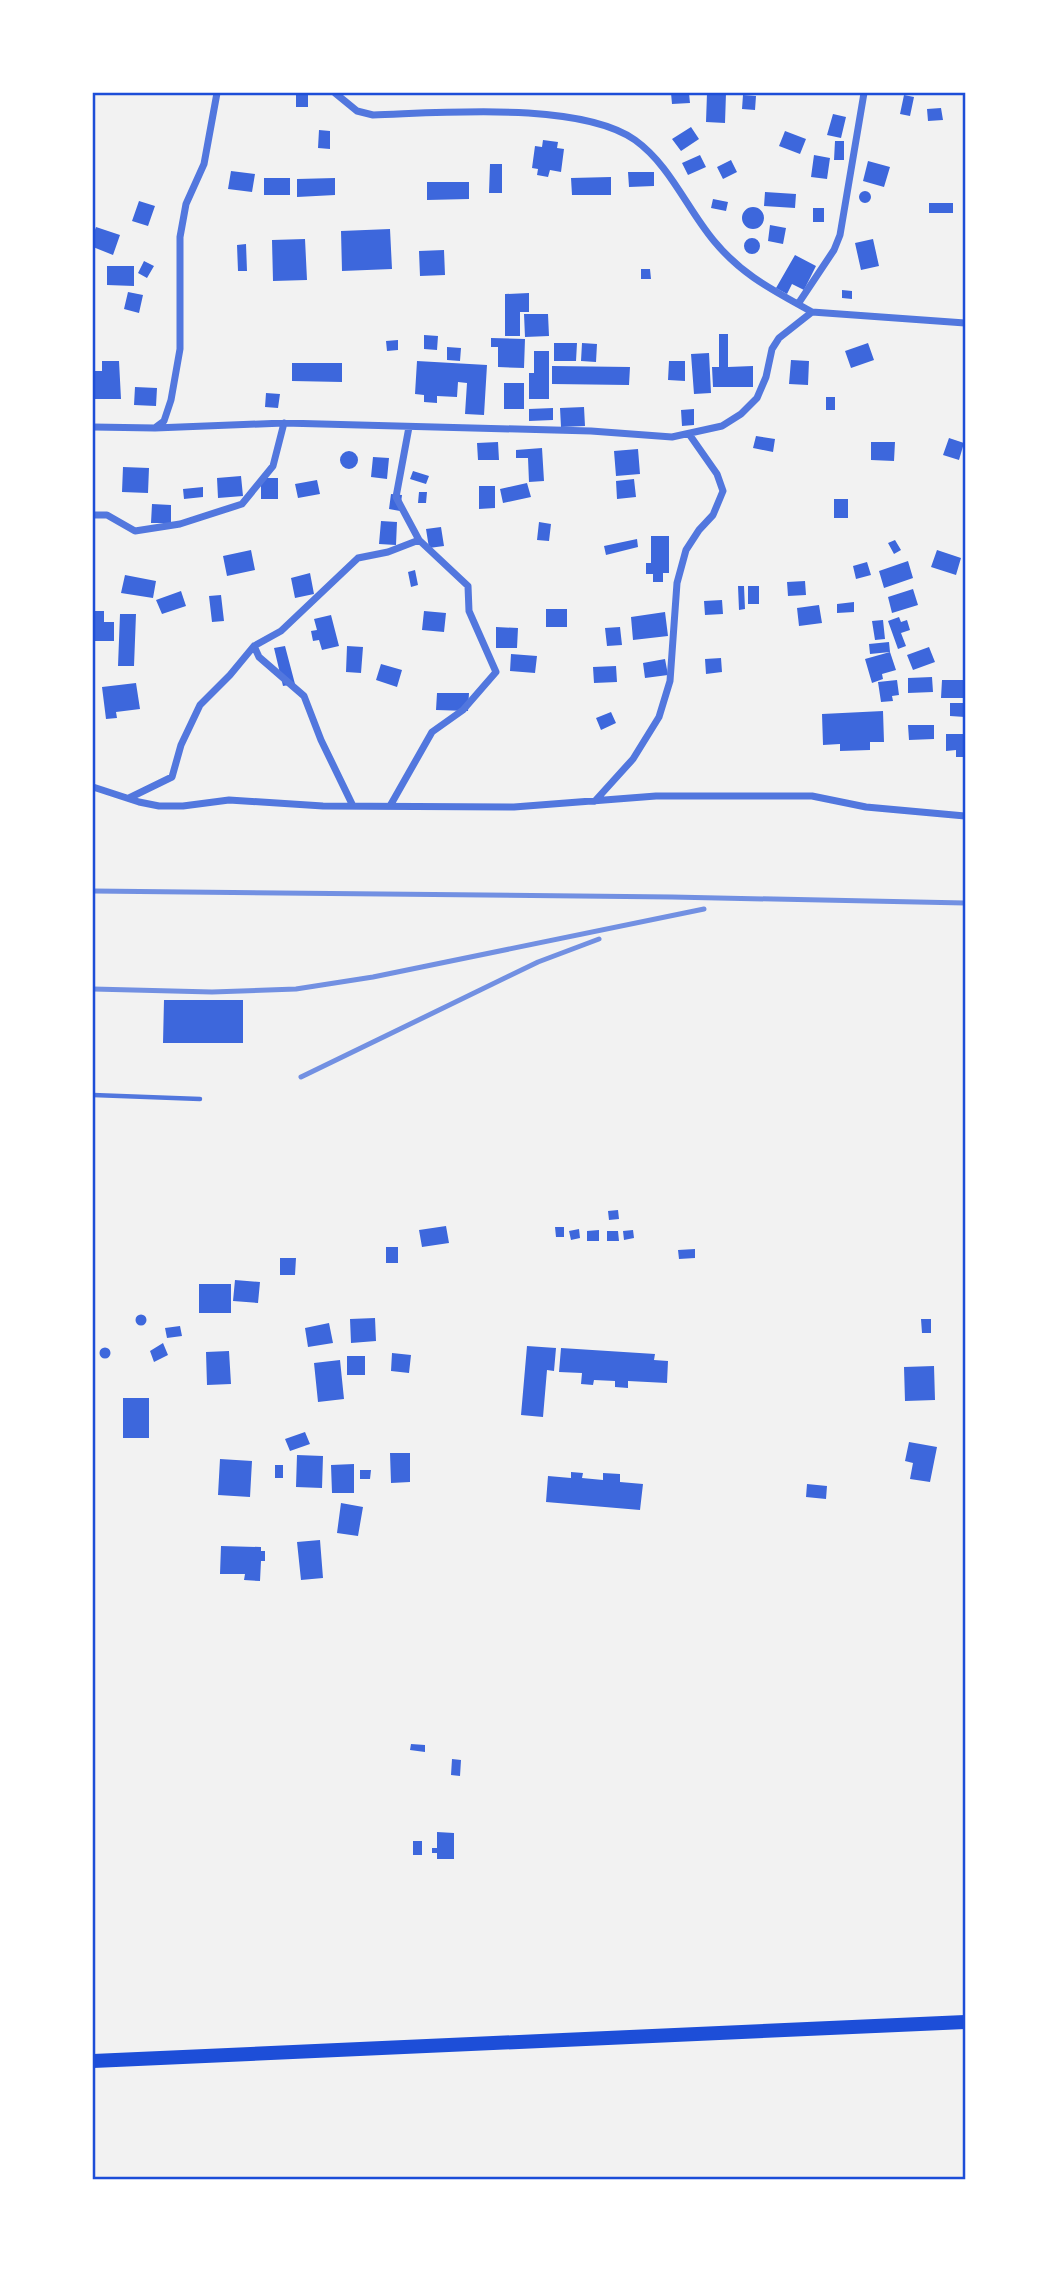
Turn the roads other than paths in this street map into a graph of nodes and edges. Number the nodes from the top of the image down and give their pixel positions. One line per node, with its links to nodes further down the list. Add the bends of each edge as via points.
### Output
1 (217, 93): 10 (street, via 204,164 186,204 180,237 180,349 171,400 164,421)
2 (335, 93): 4 (street, via 357,111 373,114 496,112 592,121 618,131 636,141 663,168 712,239 733,261 758,283)
3 (864, 93): 4 (street, via 840,235)
4 (798, 304): 5 (street)
5 (812, 312): 6 (street); 11 (street, via 779,338 757,398 741,414 722,426)
6 (965, 323)
7 (285, 423): 8 (street); 10 (street); 12 (street, via 273,466 242,504 180,524 135,531 107,515)
8 (409, 426): 11 (street); 13 (street, via 396,497)
9 (93, 427): 10 (street)
10 (155, 428)
11 (689, 434): 17 (street, via 717,474 723,491 713,515 686,550 677,583 670,681 659,717 633,759)
12 (93, 515)
13 (419, 540): 14 (street, via 358,558 281,631); 19 (street, via 468,586 469,611 496,672 463,710 432,732)
14 (254, 646): 16 (street, via 200,705 172,776); 18 (street, via 259,657 304,696)
15 (93, 787): 16 (street)
16 (128, 799): 18 (street, via 159,806 229,800)
17 (595, 801): 19 (street, via 514,807); 20 (street, via 656,796 812,796 866,807)
18 (354, 806): 19 (street)
19 (390, 806)
20 (965, 816)
21 (93, 1095): 22 (lane)
22 (200, 1099)
23 (965, 2022): 24 (highway)
24 (93, 2061)

